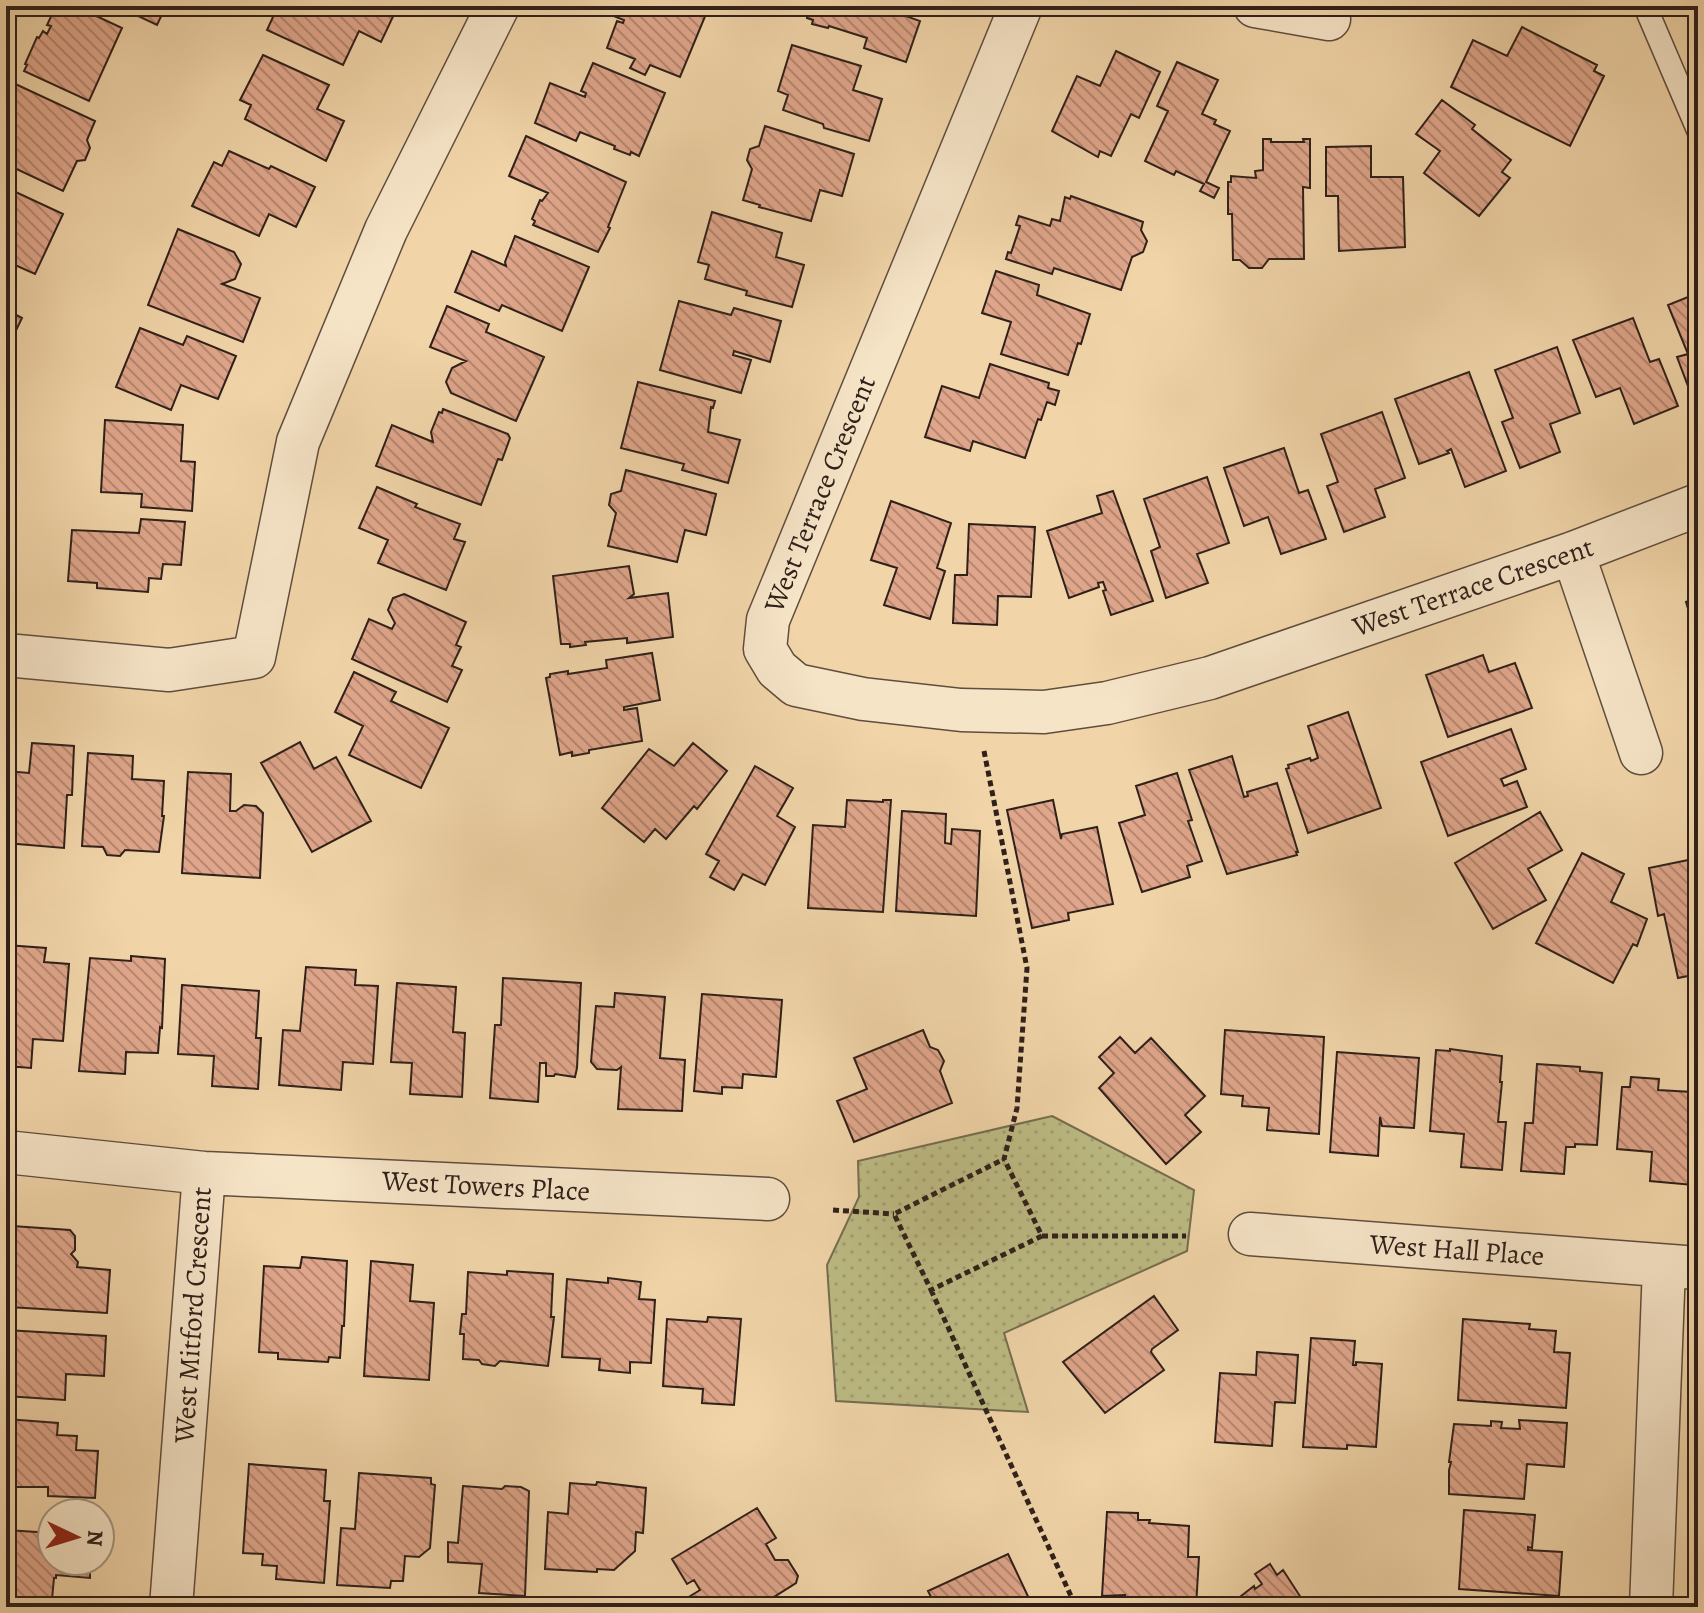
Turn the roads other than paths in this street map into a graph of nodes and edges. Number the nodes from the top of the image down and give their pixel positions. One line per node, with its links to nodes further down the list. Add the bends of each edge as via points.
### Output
1 (498, 6): 9 (street, via 386,230 298,442 254,657 169,670)
2 (1021, 6): 8 (street, West Terrace Crescent, via 768,620 765,649 777,669 796,685 961,710 1044,712 1107,703 1210,678)
3 (1255, 6): 5 (street)
4 (1645, 6): 6 (lane)
5 (1329, 19)
6 (1698, 130)
7 (1698, 505): 8 (street, West Terrace Crescent)
8 (1573, 553): 10 (street)
9 (6, 655)
10 (1641, 753)
11 (6, 1152): 12 (street, West Mitford Crescent)
12 (204, 1173): 13 (street, West Towers Place); 16 (street, West Mitford Crescent)
13 (768, 1199)
14 (1250, 1234): 15 (street, West Hall Place)
15 (1681, 1267): 17 (street, West Hall Place)
16 (171, 1607)
17 (1651, 1607)

